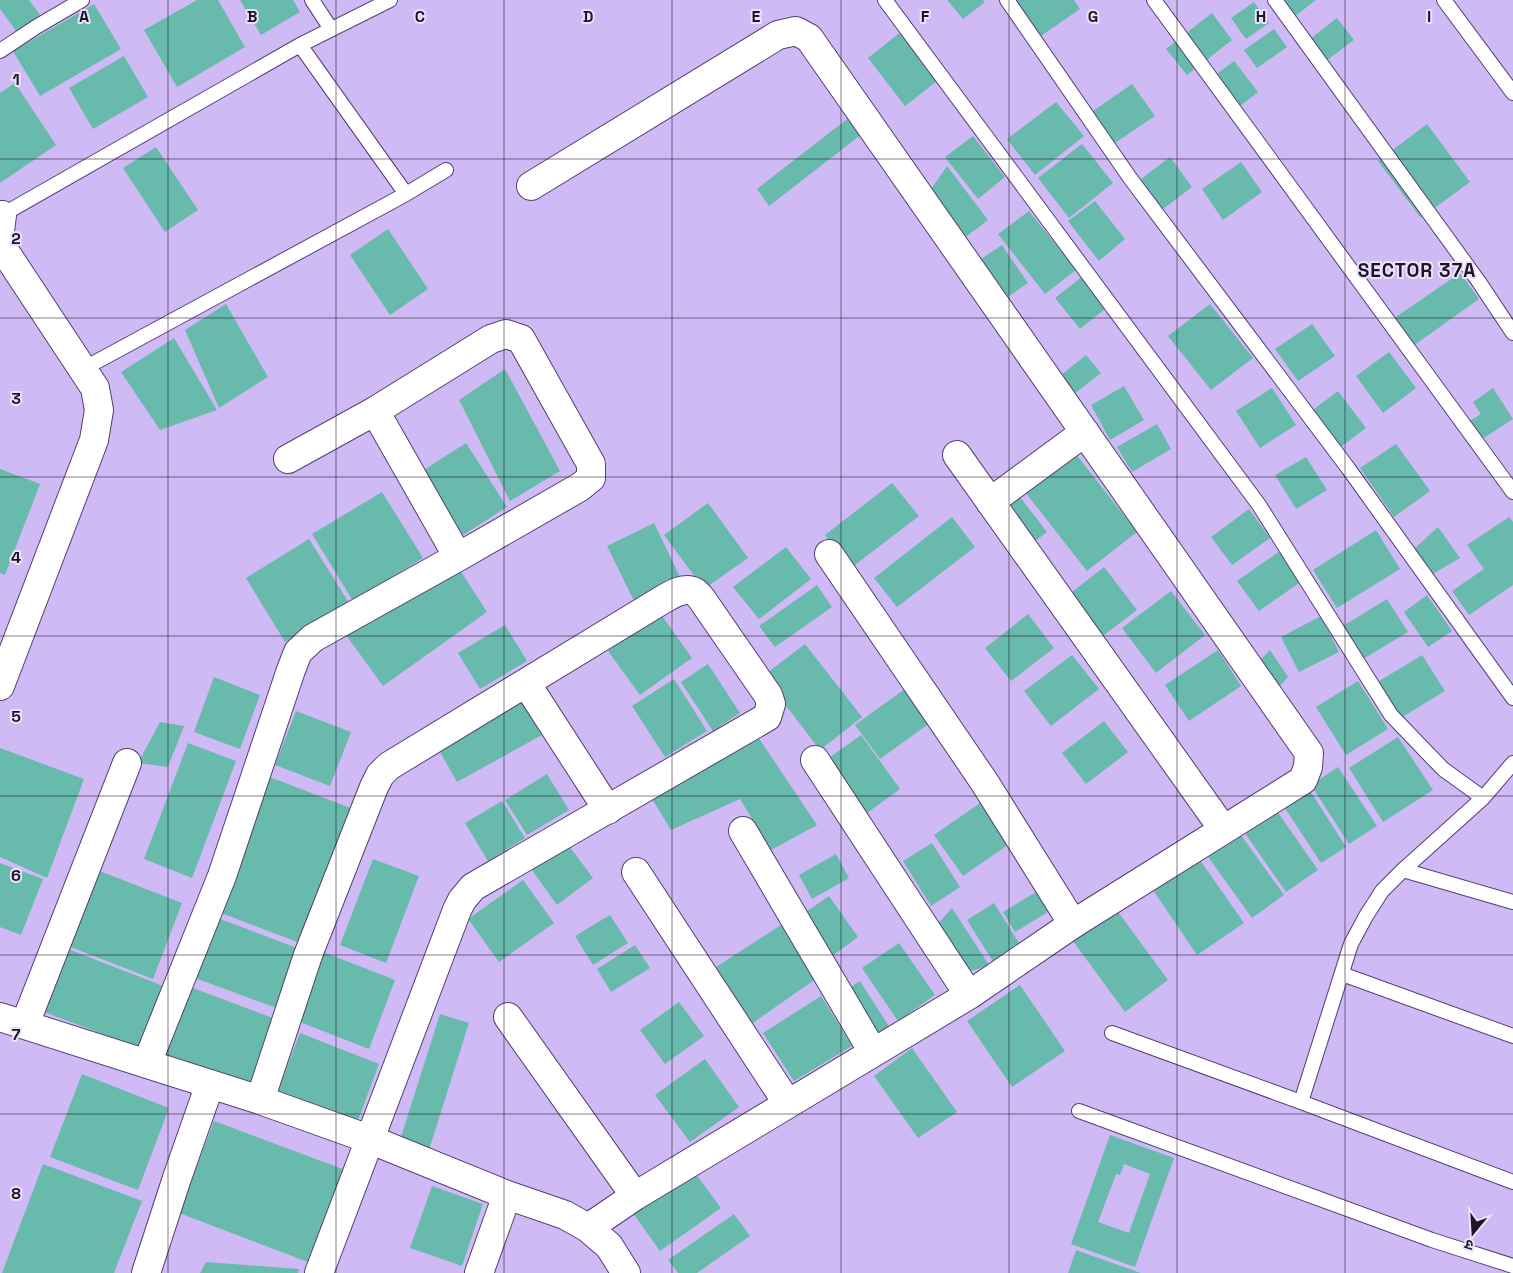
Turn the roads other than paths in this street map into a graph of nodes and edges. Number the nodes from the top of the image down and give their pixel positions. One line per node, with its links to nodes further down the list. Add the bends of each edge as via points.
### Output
1 (82, 0): 11 (lane)
2 (312, 0): 9 (lane)
3 (390, 0): 9 (lane)
4 (886, 0): 34 (lane, via 1259,505 1391,715 1443,770)
5 (1007, 0): 30 (lane, via 1130,178)
6 (1154, 0): 24 (lane)
7 (1276, 0): 18 (lane, via 1480,282)
8 (1444, 0): 12 (lane)
9 (331, 29): 10 (lane)
10 (300, 45): 15 (lane); 16 (lane)
11 (0, 51)
12 (1513, 93)
13 (446, 170): 15 (lane)
14 (531, 186): 21 (street, via 778,36 796,31 809,38)
15 (406, 194): 19 (lane)
16 (1, 223)
17 (0, 244): 19 (street)
18 (1513, 333)
19 (83, 369): 29 (street, via 95,388 100,410 96,434)
20 (375, 411): 23 (street); 27 (street); 27 (street, via 491,339 506,334 521,339 591,464 590,478 580,487)
21 (1086, 432): 25 (street); 36 (street, via 1309,753 1308,767 1302,780)
22 (957, 455): 25 (street)
23 (288, 458)
24 (1513, 492)
25 (990, 502): 36 (street)
26 (829, 554): 41 (street, via 985,783)
27 (458, 557): 49 (street, via 313,638 298,652 222,876)
28 (526, 683): 35 (street); 35 (street, via 662,600 684,590 695,592 701,598 768,695 771,704 763,720); 51 (street, via 389,766 380,775 308,955)
29 (0, 686)
30 (1511, 690)
31 (815, 760): 43 (street)
32 (127, 763): 45 (street)
33 (1513, 763): 34 (lane)
34 (1483, 798): 38 (lane)
35 (608, 810): 55 (street, via 473,887 462,900)
36 (1223, 829): 41 (street)
37 (743, 831): 48 (street)
38 (1404, 870): 40 (lane); 42 (lane, via 1382,891 1366,916 1351,944)
39 (636, 872): 53 (street)
40 (1513, 902)
41 (1073, 924): 43 (street)
42 (1342, 974): 47 (lane); 52 (lane)
43 (969, 995): 48 (street)
44 (508, 1017): 58 (street)
45 (12, 1020): 49 (street)
46 (1112, 1034): 52 (lane)
47 (1513, 1036)
48 (873, 1052): 53 (street)
49 (147, 1063): 50 (street)
50 (210, 1084): 51 (street); 61 (street)
51 (260, 1100): 55 (street)
52 (1301, 1102): 56 (lane)
53 (788, 1104): 58 (street)
54 (1079, 1111): 60 (lane, via 1432,1240)
55 (370, 1139): 57 (street); 62 (street)
56 (1513, 1182)
57 (507, 1195): 59 (street, via 565,1215); 63 (street)
58 (635, 1196): 59 (street)
59 (588, 1228): 64 (street, via 609,1246)
60 (1513, 1266)
61 (146, 1273)
62 (319, 1273)
63 (479, 1273)
64 (626, 1273)

